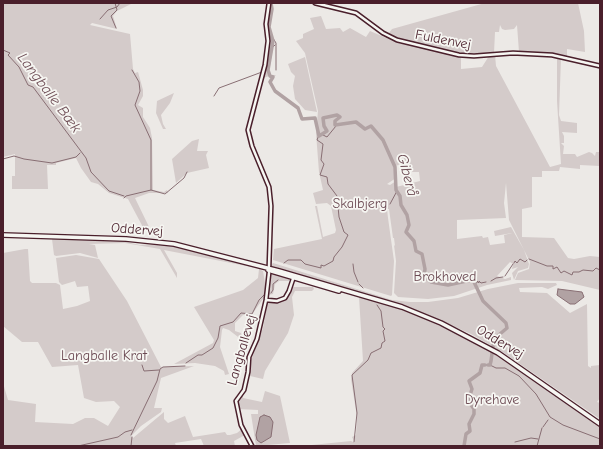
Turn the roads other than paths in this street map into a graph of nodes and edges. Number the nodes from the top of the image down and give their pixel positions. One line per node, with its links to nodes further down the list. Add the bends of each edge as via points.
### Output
1 (270, 3): 5 (street, via 266,24 268,40 265,65 248,130 269,186)
2 (315, 3): 3 (street, Fuldenvej, via 356,13 382,33 397,40 445,52 466,56 513,53 552,55)
3 (600, 66)
4 (3, 236): 7 (main road, Oddervej, via 153,241 190,247)
5 (269, 266)
6 (269, 273): 8 (street)
7 (294, 277): 8 (street, Langballevej, via 285,298 277,301); 9 (main road, Oddervej, via 421,314 485,345)
8 (266, 300): 10 (street, Langballevej, via 257,339 248,357 244,390 236,400 239,418)
9 (599, 423)
10 (252, 446)

